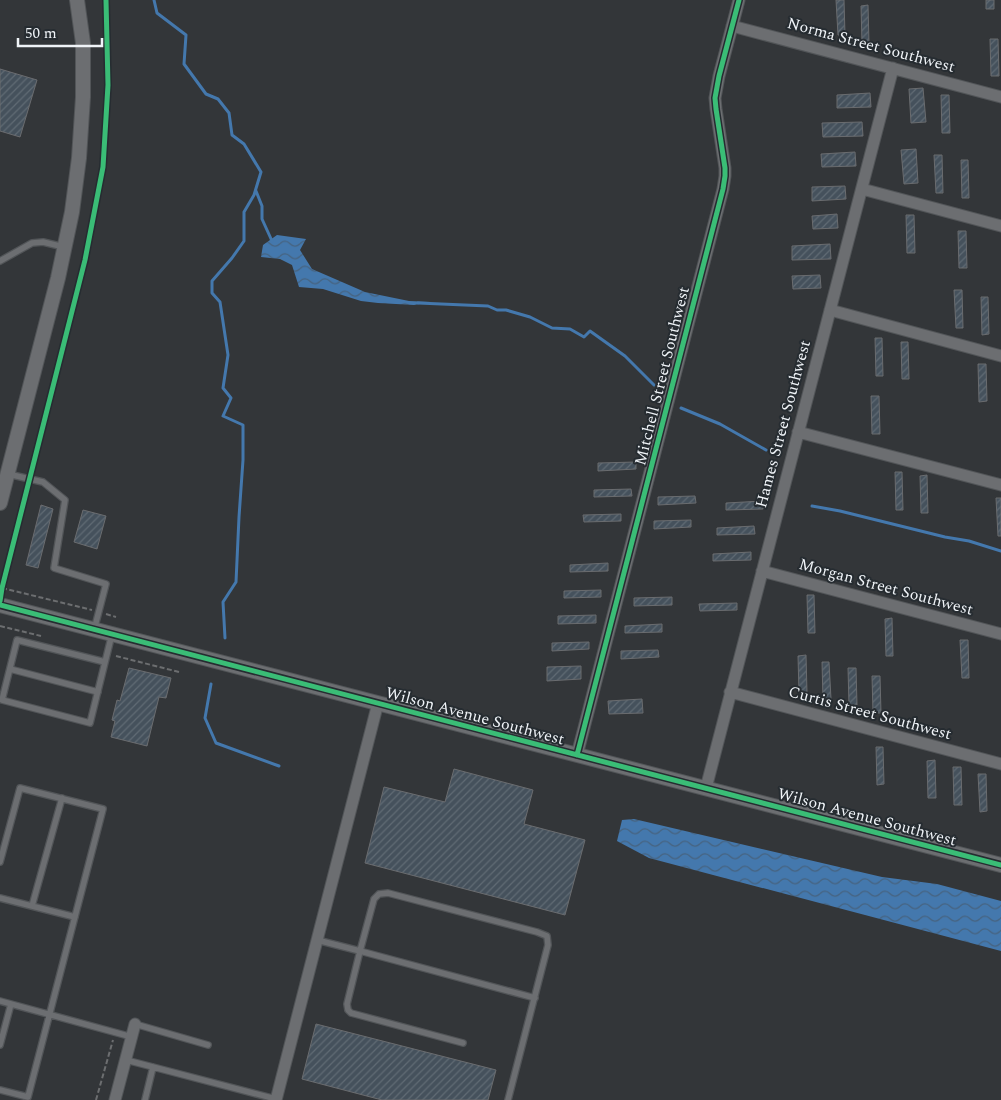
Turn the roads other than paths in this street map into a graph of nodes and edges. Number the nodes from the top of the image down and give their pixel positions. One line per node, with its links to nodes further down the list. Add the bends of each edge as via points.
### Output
1 (78, 0): 8 (street, via 83,43 83,97 79,158)
2 (739, 0): 3 (street, Mitchell Street Southwest)
3 (732, 26): 4 (street, Norma Street Southwest); 26 (street, Mitchell Street Southwest, via 715,98 725,176 723,189)
4 (893, 68): 5 (street, Norma Street Southwest); 6 (street, Hames Street Southwest)
5 (1001, 97)
6 (862, 189): 7 (street); 10 (street, Hames Street Southwest)
7 (1001, 226)
8 (64, 247): 9 (lane, via 32,243); 13 (street)
9 (0, 261)
10 (830, 310): 11 (street); 12 (street, Hames Street Southwest)
11 (1001, 356)
12 (798, 432): 14 (street); 16 (street, Hames Street Southwest)
13 (8, 474): 15 (street); 18 (lane, via 43,482 65,500 54,568 106,584)
14 (1001, 486)
15 (0, 503)
16 (762, 571): 20 (street, Morgan Street Southwest); 24 (street, Hames Street Southwest)
17 (0, 605): 18 (street, Wilson Avenue Southwest)
18 (94, 630): 19 (street, Wilson Avenue Southwest)
19 (112, 634): 21 (lane); 25 (street, Wilson Avenue Southwest)
20 (1001, 634)
21 (105, 662): 22 (lane, via 17,640); 23 (lane)
22 (10, 670): 23 (lane); 23 (lane, via 2,700 90,723)
23 (98, 692)
24 (730, 692): 27 (street, Curtis Street Southwest); 28 (street, Hames Street Southwest)
25 (378, 703): 26 (street, Wilson Avenue Southwest); 35 (street)
26 (578, 755): 28 (street, Wilson Avenue Southwest)
27 (1001, 764)
28 (706, 788): 31 (street, Wilson Avenue Southwest)
29 (62, 798): 30 (lane, via 20,788); 33 (lane); 34 (lane, via 103,809)
30 (0, 862)
31 (1001, 865)
32 (0, 898): 33 (lane)
33 (32, 906): 34 (lane)
34 (75, 917): 40 (lane)
35 (317, 940): 36 (lane); 51 (street)
36 (360, 951): 37 (lane); 37 (lane, via 374,899 379,894 388,893 537,932 547,936 548,945); 43 (lane, via 347,1004 351,1013)
37 (535, 998): 52 (lane)
38 (0, 1001): 39 (lane)
39 (11, 1004): 40 (lane); 44 (lane)
40 (50, 1015): 42 (lane); 48 (lane, via 28,1097)
41 (135, 1024): 42 (street); 45 (lane)
42 (132, 1037): 46 (street)
43 (464, 1043)
44 (0, 1045)
45 (208, 1045)
46 (126, 1060): 47 (lane); 49 (street)
47 (153, 1067): 50 (lane); 51 (lane)
48 (0, 1090)
49 (116, 1100)
50 (145, 1100)
51 (276, 1100)
52 (508, 1100)

